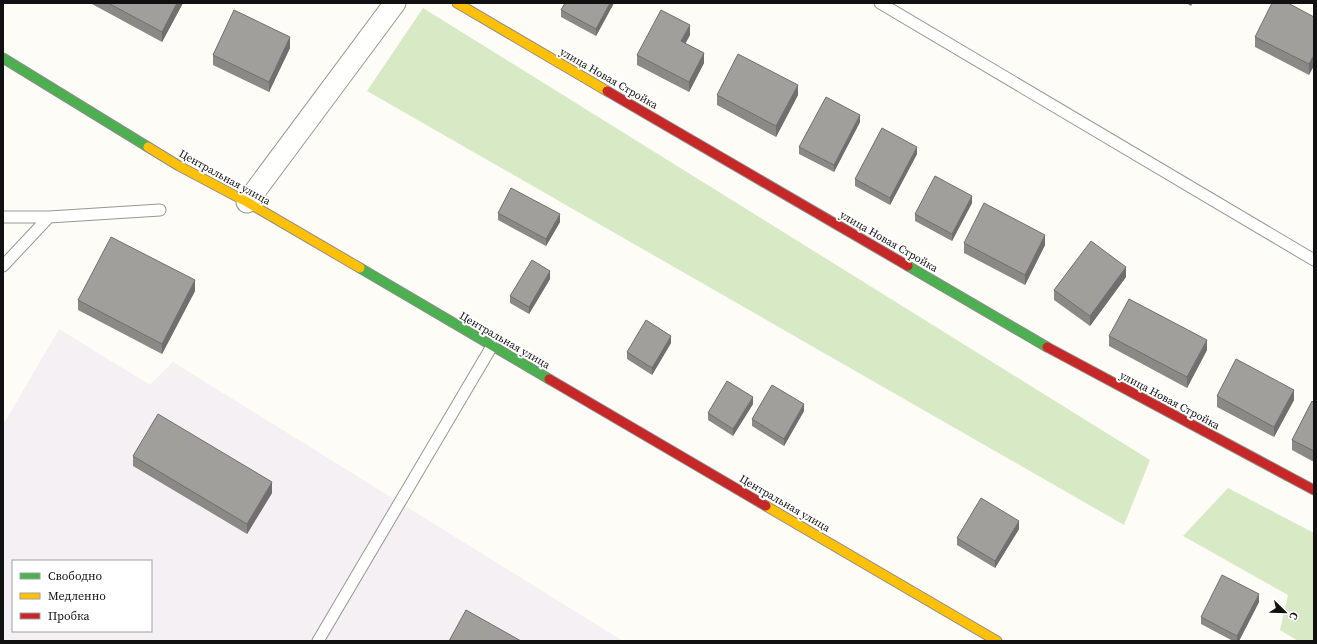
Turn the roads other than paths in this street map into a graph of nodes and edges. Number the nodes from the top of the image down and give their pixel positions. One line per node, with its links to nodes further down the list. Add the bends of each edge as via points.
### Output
1 (395, 3): 5 (street)
2 (457, 3): 12 (street, улица Новая Стройка, via 1064,358)
3 (880, 3): 9 (lane)
4 (3, 58): 5 (street, Центральная улица, via 179,166)
5 (247, 202): 11 (street, Центральная улица)
6 (160, 210): 8 (lane)
7 (3, 217): 8 (lane)
8 (49, 217): 10 (lane)
9 (1314, 260)
10 (3, 266)
11 (492, 346): 13 (lane); 14 (street, Центральная улица)
12 (1314, 490)
13 (318, 641)
14 (997, 641)

